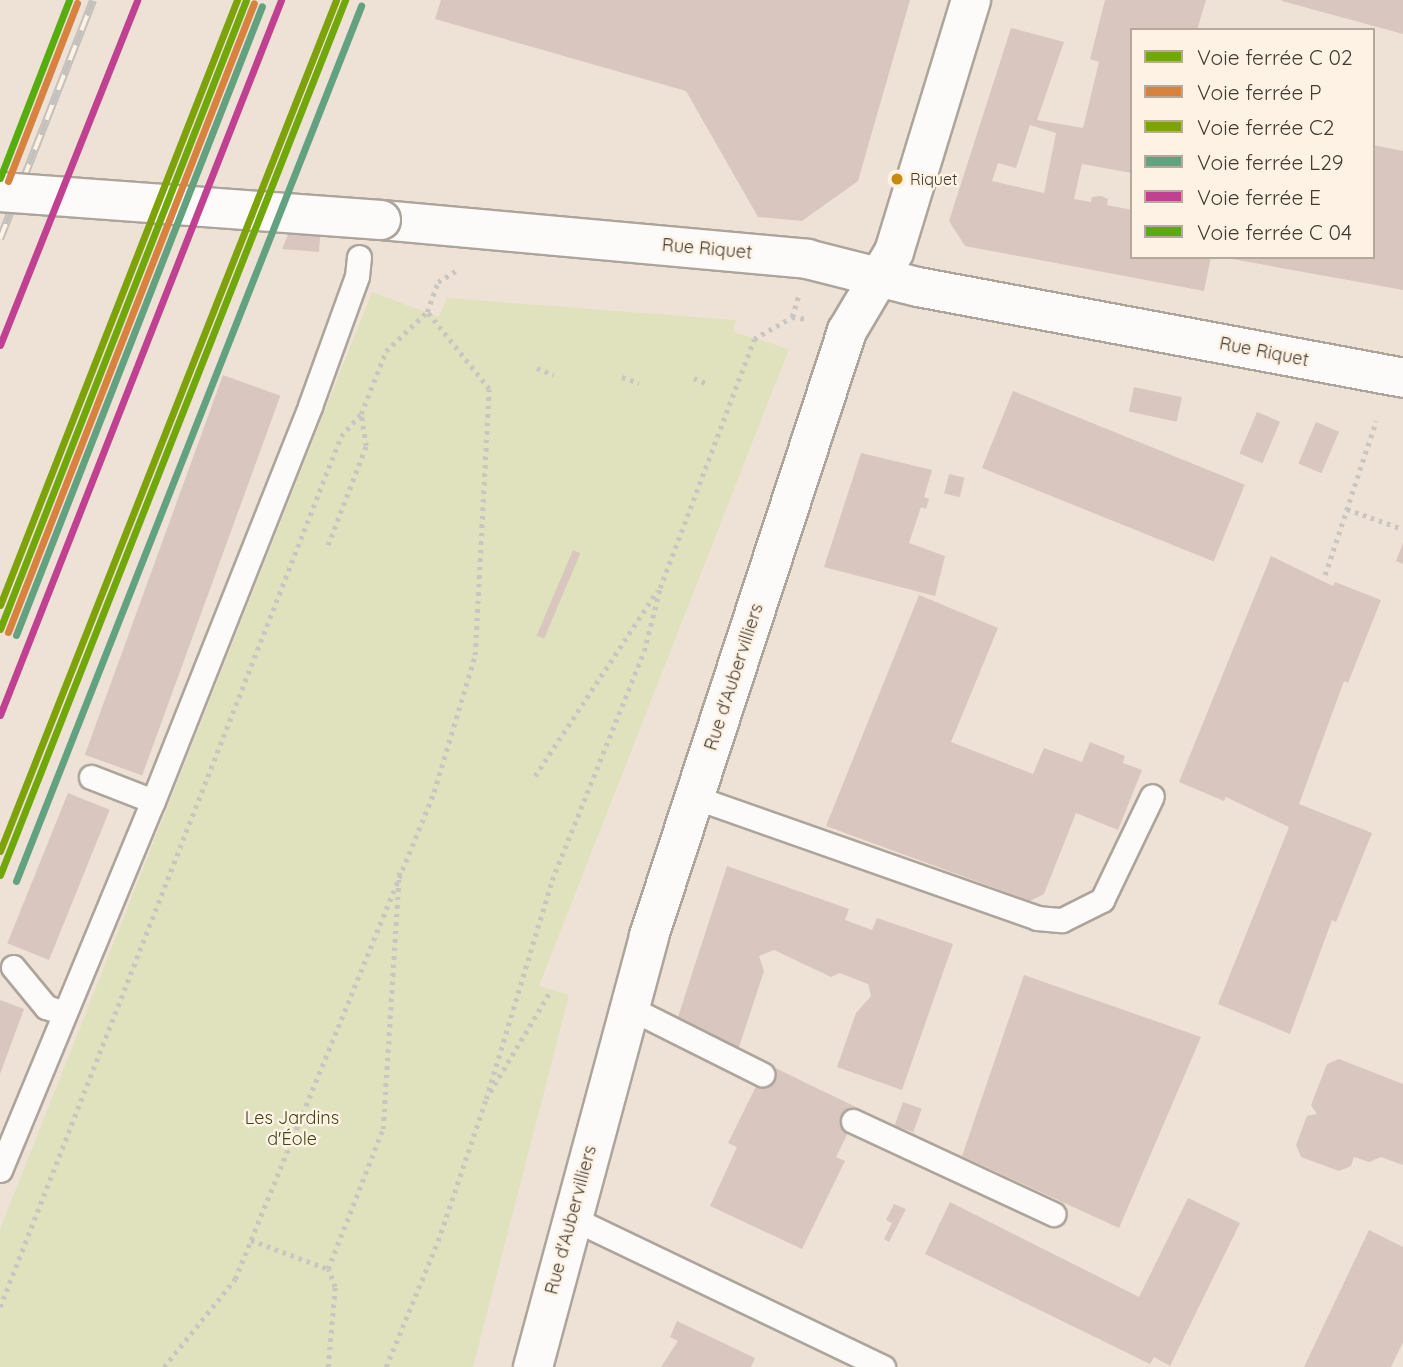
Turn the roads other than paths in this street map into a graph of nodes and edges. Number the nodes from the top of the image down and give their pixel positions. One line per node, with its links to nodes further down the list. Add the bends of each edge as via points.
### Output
1 (971, 0): 4 (street, Rue d'Aubervilliers, via 894,252)
2 (0, 192): 4 (street, Rue Riquet, bridge, via 788,257)
3 (359, 257): 9 (lane, via 357,276 310,405)
4 (879, 276): 5 (street, Rue Riquet); 8 (street, Rue d'Aubervilliers, via 847,331)
5 (1403, 378)
6 (90, 777): 9 (lane)
7 (1152, 796): 8 (lane, via 1102,900 1062,920 1038,918)
8 (694, 797): 11 (street, Rue d'Aubervilliers)
9 (153, 801): 12 (lane)
10 (13, 967): 12 (lane, via 46,1007)
11 (631, 1008): 13 (lane); 17 (street, Rue d'Aubervilliers)
12 (64, 1013): 15 (lane)
13 (762, 1074)
14 (853, 1121): 16 (lane)
15 (0, 1170)
16 (1053, 1214)
17 (572, 1218): 18 (street, Rue d'Aubervilliers); 19 (lane)
18 (533, 1367)
19 (883, 1367)

